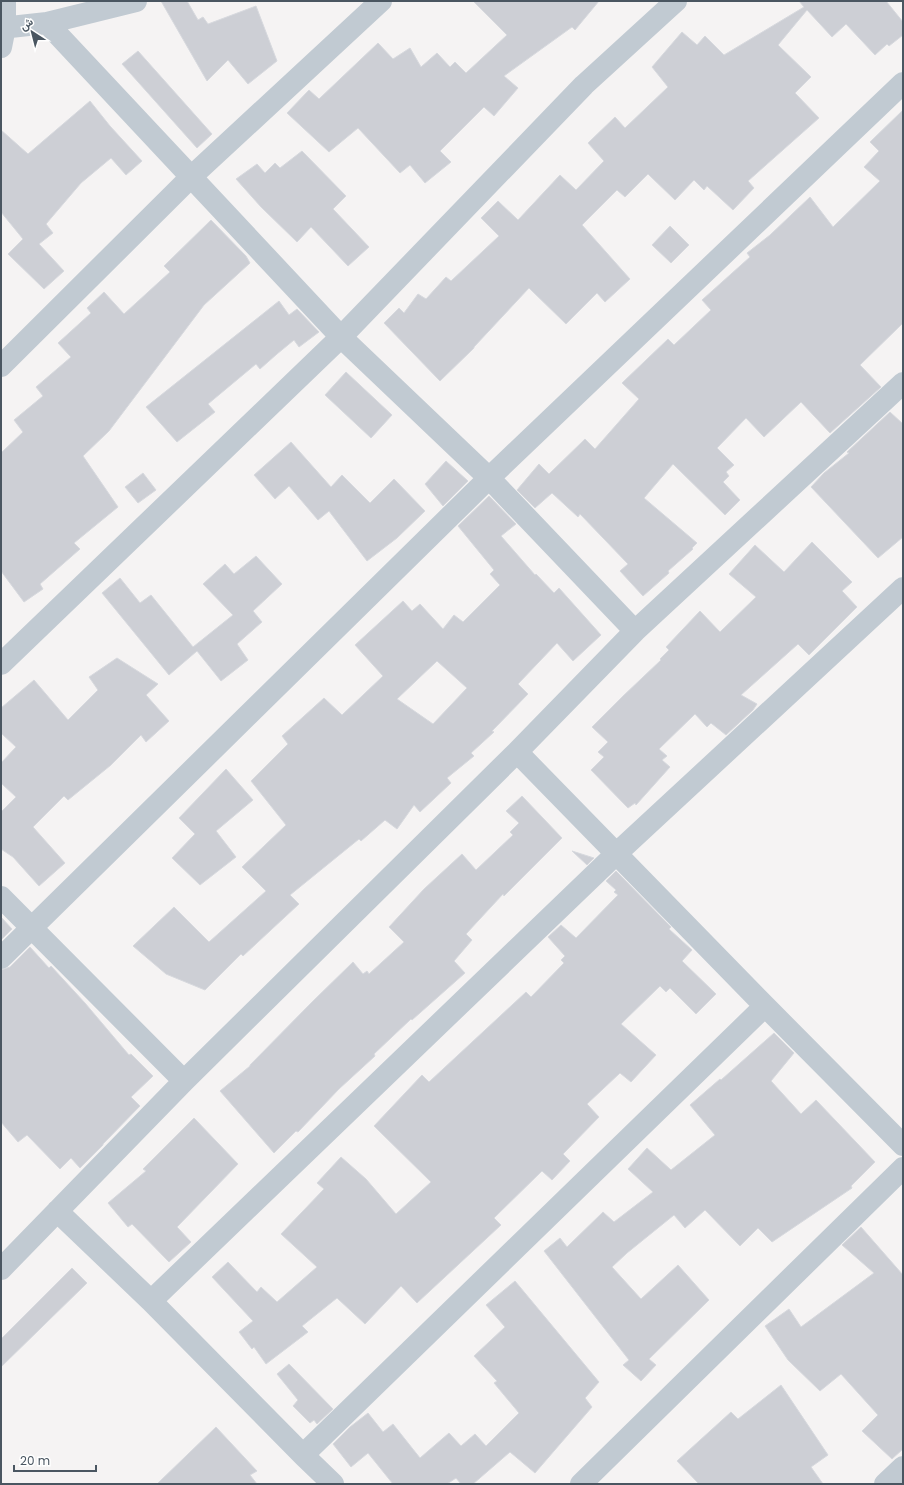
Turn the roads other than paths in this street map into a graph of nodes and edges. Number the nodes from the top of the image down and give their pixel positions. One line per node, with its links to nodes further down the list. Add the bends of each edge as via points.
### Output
1 (5, 1): 6 (street)
2 (136, 1): 5 (street)
3 (381, 1): 8 (street)
4 (676, 1): 9 (street, via 584,85)
5 (47, 23): 6 (street); 8 (street)
6 (2, 34)
7 (903, 83): 12 (street)
8 (191, 177): 9 (street); 10 (street)
9 (341, 337): 12 (street); 15 (street)
10 (1, 366)
11 (903, 383): 14 (street)
12 (489, 478): 14 (street); 19 (street)
13 (903, 588): 17 (street)
14 (635, 631): 16 (street)
15 (1, 664)
16 (518, 752): 17 (street); 22 (street)
17 (617, 853): 21 (street); 27 (street)
18 (1, 897): 19 (street)
19 (31, 929): 20 (street); 22 (street)
20 (1, 958)
21 (765, 1006): 23 (street); 28 (street)
22 (184, 1081): 25 (street)
23 (903, 1145)
24 (903, 1168): 31 (street)
25 (57, 1211): 26 (street); 27 (street)
26 (1, 1270)
27 (151, 1301): 28 (street)
28 (303, 1455): 30 (street)
29 (903, 1467): 32 (street)
30 (325, 1481)
31 (581, 1484)
32 (885, 1484)

